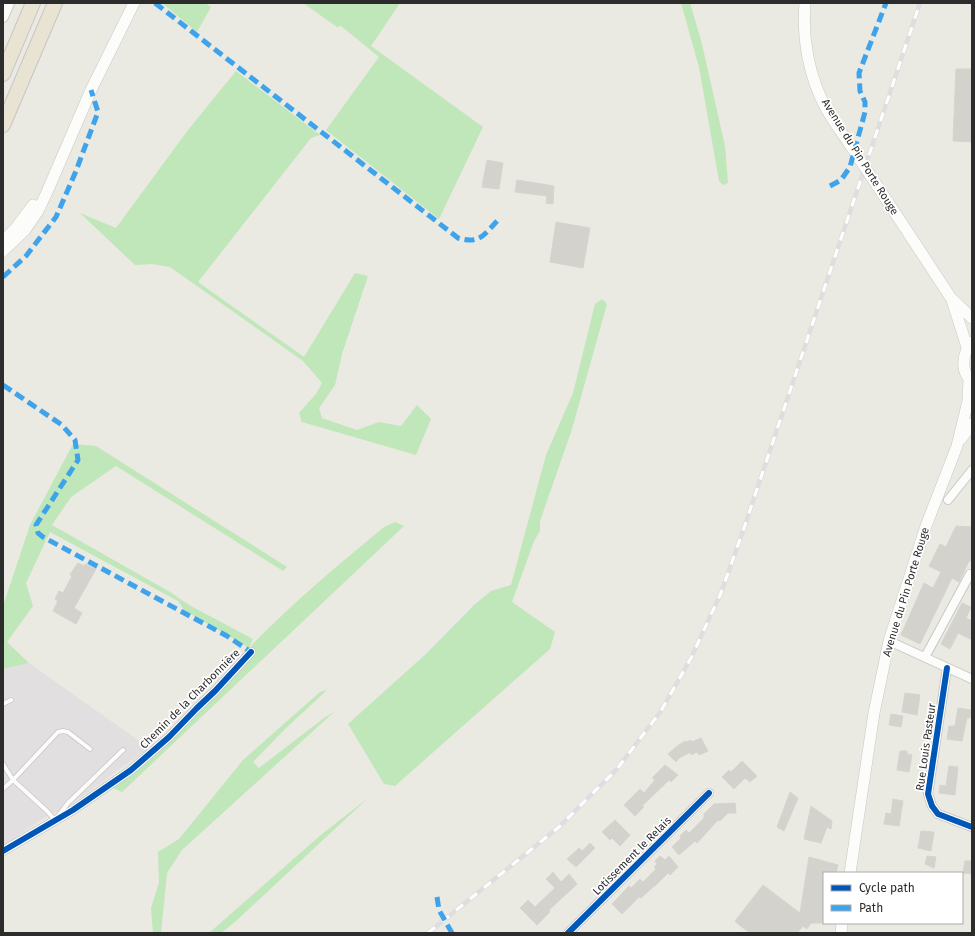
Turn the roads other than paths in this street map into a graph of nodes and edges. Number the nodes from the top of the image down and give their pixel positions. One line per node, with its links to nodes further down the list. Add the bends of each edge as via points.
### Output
1 (9, 3): 6 (street)
2 (33, 3): 7 (highway)
3 (55, 3): 8 (highway)
4 (134, 3): 9 (main road, via 91,90)
5 (805, 3): 12 (main road, Avenue du Pin Porte Rouge, bridge, via 803,20 811,72 826,108)
6 (3, 16)
7 (3, 74)
8 (3, 125)
9 (73, 134): 10 (main road, via 33,206); 11 (main road, via 38,211 25,230)
10 (3, 241)
11 (3, 251)
12 (951, 298): 13 (main road, Avenue du Pin Porte Rouge); 14 (main road, Avenue du Pin Porte Rouge)
13 (972, 318)
14 (969, 344): 15 (main road, Avenue du Pin Porte Rouge, via 963,366)
15 (970, 380): 17 (main road, Avenue du Pin Porte Rouge, via 968,401)
16 (972, 424): 17 (main road, Avenue du Pin Porte Rouge)
17 (956, 446): 21 (main road, Avenue du Pin Porte Rouge, via 926,526)
18 (972, 470): 19 (street)
19 (948, 500)
20 (970, 574): 23 (street)
21 (889, 641): 23 (street); 37 (main road, Avenue du Pin Porte Rouge, via 874,713)
22 (251, 652): 34 (street, Chemin de la Charbonnière, via 169,737 131,770)
23 (925, 657): 24 (street)
24 (947, 668): 25 (street); 35 (street, Rue Louis Pasteur, via 928,794 938,814)
25 (972, 679)
26 (11, 700): 27 (lane)
27 (3, 704)
28 (90, 750): 31 (lane, via 68,732 58,732)
29 (123, 750): 34 (lane, via 68,802)
30 (3, 764): 31 (lane)
31 (13, 780): 32 (lane); 34 (lane)
32 (3, 789)
33 (709, 793): 38 (street, Lotissement le Relais)
34 (55, 820): 36 (street, Chemin de la Charbonnière)
35 (972, 827)
36 (3, 852)
37 (850, 872)
38 (568, 933)

